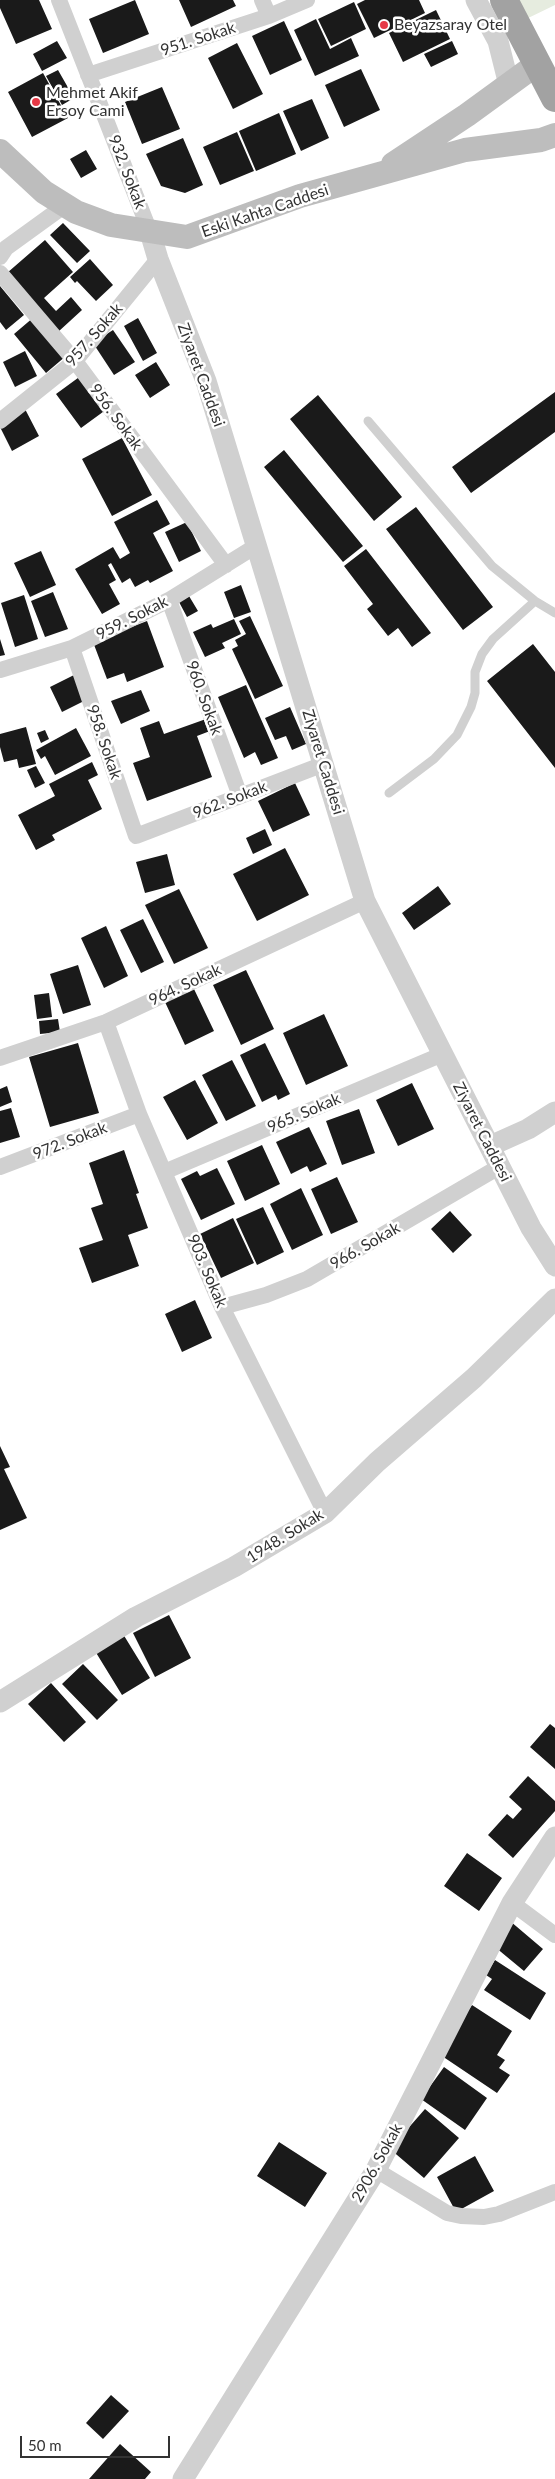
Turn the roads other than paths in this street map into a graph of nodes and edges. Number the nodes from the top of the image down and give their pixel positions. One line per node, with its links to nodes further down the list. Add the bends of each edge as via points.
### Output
1 (59, 0): 8 (street, 932. Sokak)
2 (262, 0): 6 (street)
3 (307, 0): 6 (street, 951. Sokak)
4 (476, 0): 9 (street, via 498,41)
5 (504, 0): 7 (highway)
6 (269, 16): 8 (street, 951. Sokak)
7 (546, 59): 9 (main road); 10 (highway)
8 (88, 75): 15 (street, 932. Sokak)
9 (509, 85): 13 (main road)
10 (555, 98)
11 (555, 135): 13 (main road, Eski Kahta Caddesi, via 541,140 465,150)
12 (0, 151): 14 (main road, Eski Kahta Caddesi)
13 (373, 176): 15 (main road, Eski Kahta Caddesi, via 300,196 203,233 187,237)
14 (64, 206): 15 (main road, Eski Kahta Caddesi, via 99,222); 16 (street, via 6,248)
15 (150, 232): 17 (street, Ziyaret Caddesi)
16 (0, 258)
17 (158, 259): 19 (street, 957. Sokak); 22 (street, Ziyaret Caddesi, via 206,381)
18 (0, 273): 19 (street, 956. Sokak)
19 (75, 361): 20 (street, 957. Sokak); 23 (street, 956. Sokak)
20 (0, 421)
21 (368, 421): 25 (lane, via 492,566)
22 (256, 546): 23 (street, 959. Sokak); 29 (street, Ziyaret Caddesi)
23 (226, 565): 24 (street, 959. Sokak)
24 (169, 600): 27 (street, 959. Sokak); 31 (street, 960. Sokak)
25 (535, 601): 26 (lane); 30 (lane, via 493,639 482,654 475,672 471,708 457,735 434,759)
26 (555, 613)
27 (72, 648): 28 (street, 959. Sokak); 32 (street, 958. Sokak)
28 (0, 670)
29 (324, 764): 31 (street, 962. Sokak); 33 (street, Ziyaret Caddesi)
30 (389, 792)
31 (240, 796): 32 (street, 962. Sokak)
32 (136, 836)
33 (365, 901): 34 (street, 964. Sokak); 35 (street, Ziyaret Caddesi)
34 (106, 1022): 36 (street, 964. Sokak); 38 (street, 903. Sokak)
35 (443, 1054): 39 (street, Ziyaret Caddesi); 42 (street, 965. Sokak)
36 (0, 1058)
37 (555, 1112): 39 (street, via 528,1129)
38 (139, 1114): 40 (street, 972. Sokak); 42 (street, 903. Sokak)
39 (490, 1146): 41 (street, Ziyaret Caddesi)
40 (0, 1167)
41 (499, 1167): 43 (street, Ziyaret Caddesi); 45 (street, 966. Sokak, via 307,1279)
42 (164, 1172): 45 (street, 903. Sokak)
43 (555, 1266)
44 (555, 1299): 46 (street, 1948. Sokak, via 474,1378)
45 (222, 1307): 46 (street, 903. Sokak)
46 (325, 1512): 47 (street, 1948. Sokak, via 234,1567 136,1617)
47 (0, 1702)
48 (555, 1837): 49 (street, 2906. Sokak)
49 (512, 1903): 50 (street); 51 (street, 2906. Sokak)
50 (555, 1935)
51 (376, 2170): 52 (street, via 447,2213 462,2216 499,2214); 53 (street, 2906. Sokak)
52 (555, 2192)
53 (183, 2479)

